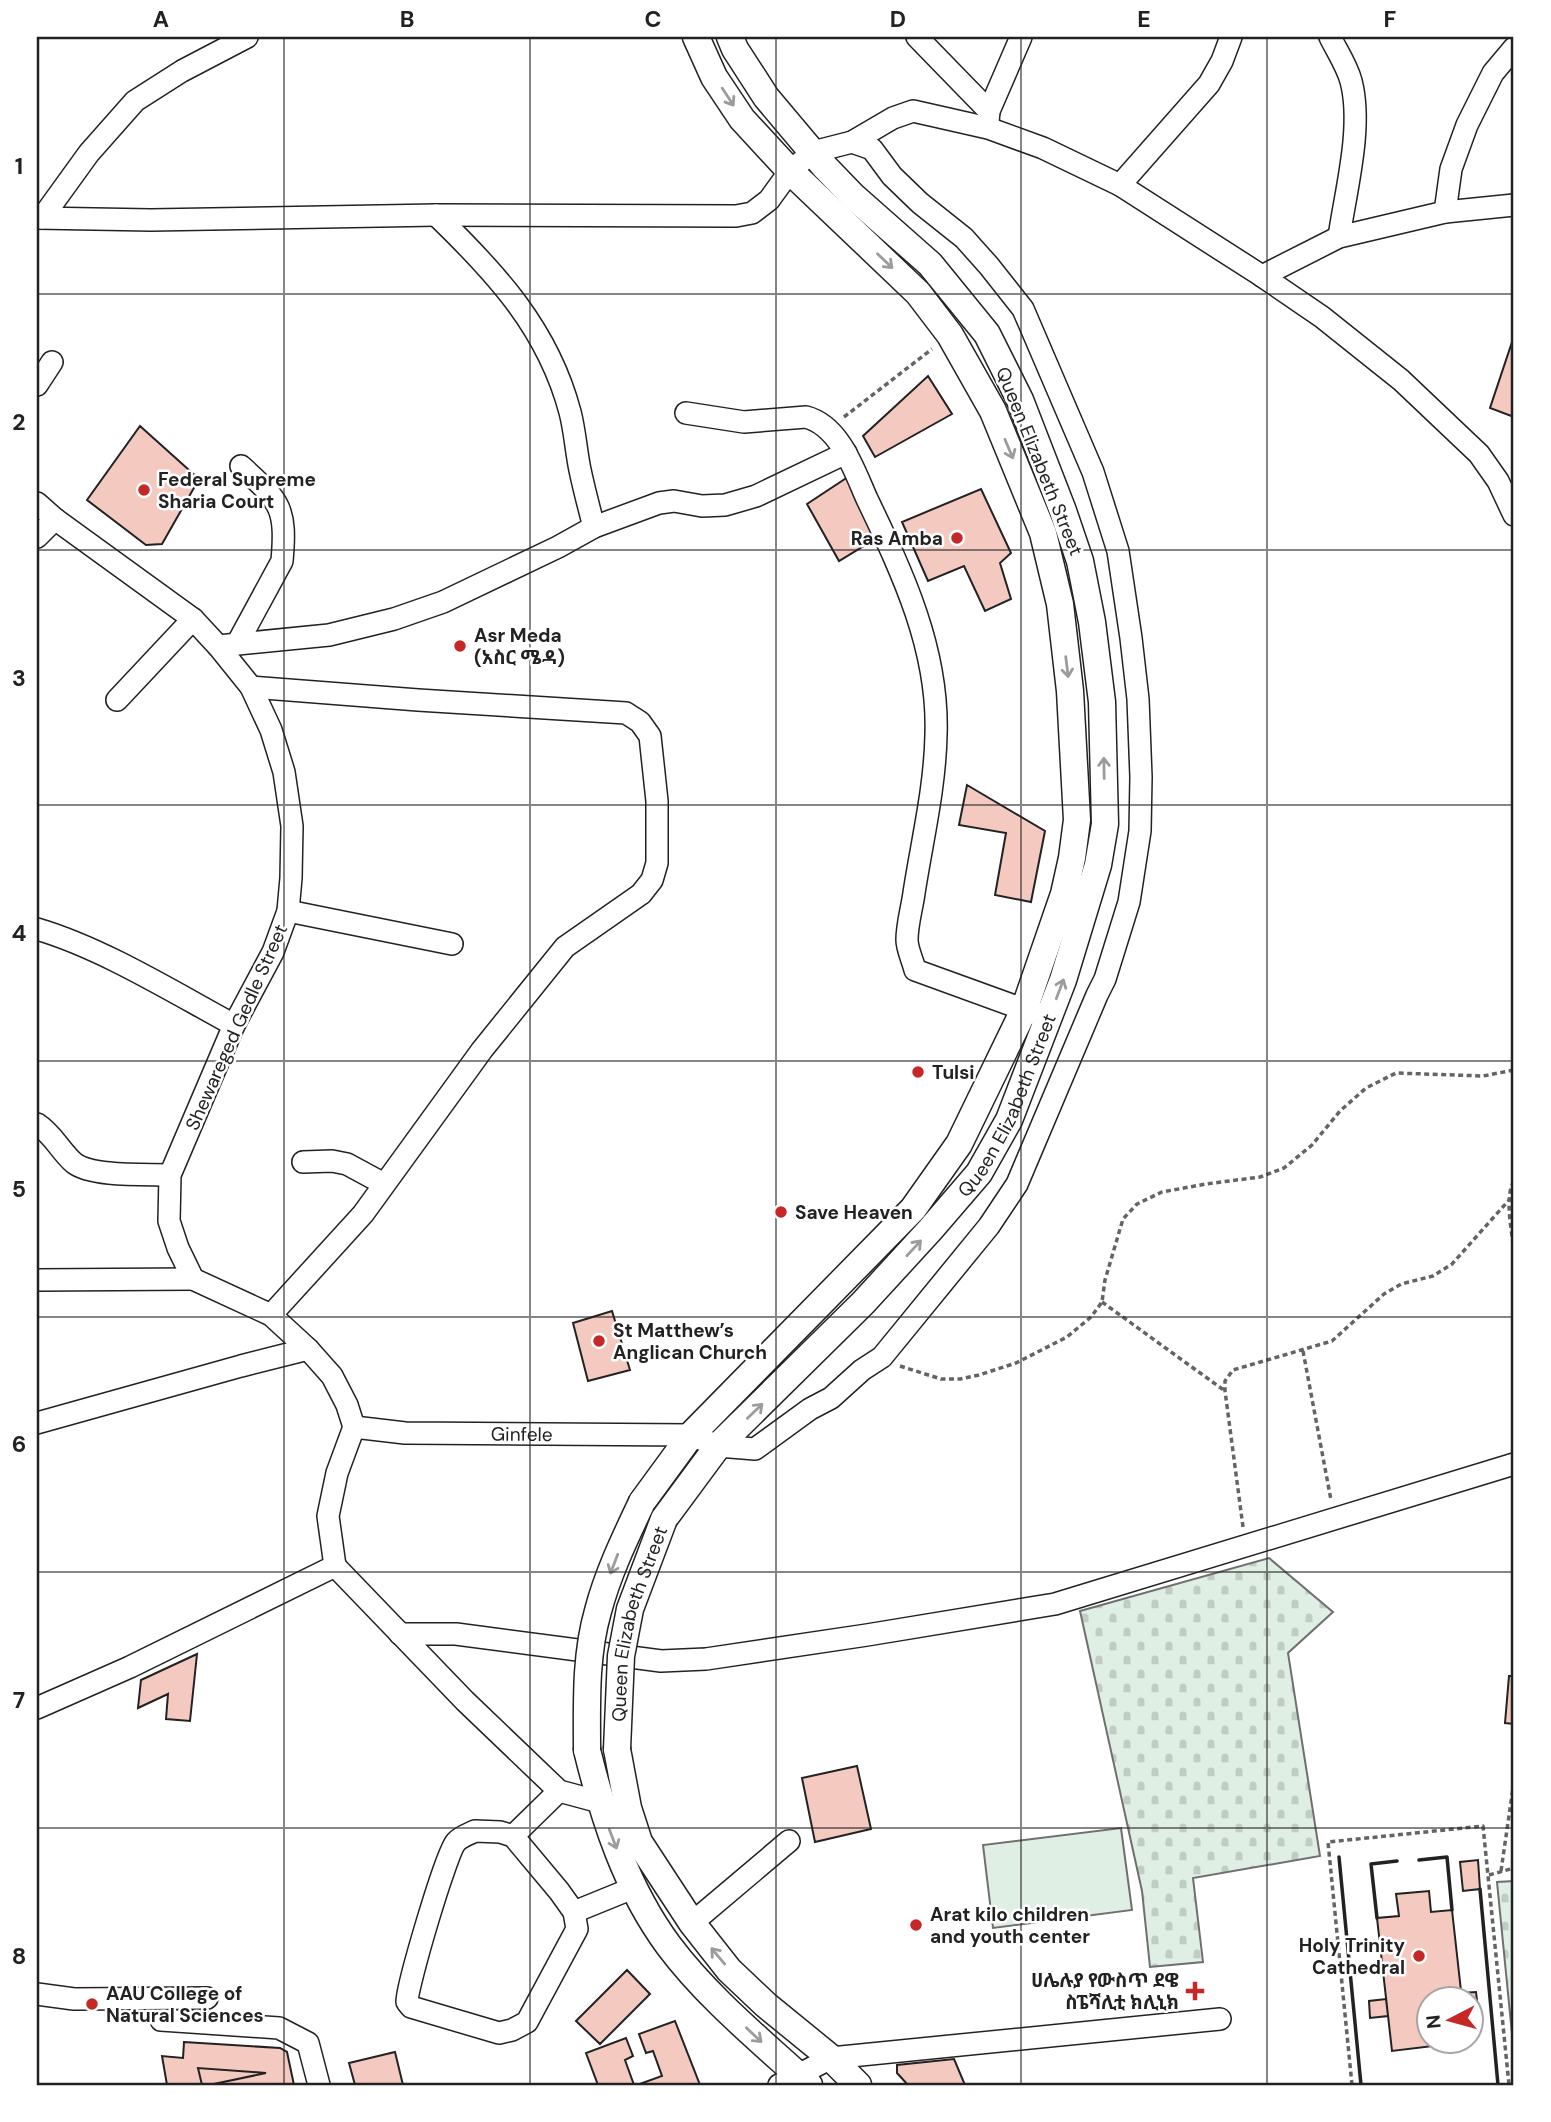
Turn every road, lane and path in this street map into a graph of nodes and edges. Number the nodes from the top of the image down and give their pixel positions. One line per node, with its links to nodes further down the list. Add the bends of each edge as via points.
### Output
1 (247, 37): 17 (street, via 135,100)
2 (696, 37): 12 (main road, Queen Elizabeth Street, one-way to 12, via 714,77 742,119)
3 (730, 37): 11 (main road, Queen Elizabeth Street, via 766,97)
4 (917, 37): 9 (street)
5 (1021, 37): 9 (street)
6 (1231, 37): 13 (street, via 1209,84)
7 (1330, 37): 18 (street, via 1350,78 1356,107)
8 (1514, 48): 15 (street, via 1493,73 1467,125 1451,169)
9 (989, 119): 10 (street, via 913,111); 13 (street)
10 (852, 142): 11 (street); 56 (street, via 872,149 892,176 989,265 1023,309 1093,472 1118,551 1138,699 1141,777 1140,831 1129,902 1105,979 1017,1184 989,1226)
11 (813, 152): 12 (street); 40 (main road, Queen Elizabeth Street, one-way to 11, via 1063,980 1098,865 1105,824 1102,702 1080,562 1020,400 987,334 930,264 853,196)
12 (790, 171): 16 (street, via 769,200 752,214 736,216); 20 (main road, Queen Elizabeth Street, one-way to 20, via 918,293)
13 (1120, 185): 19 (street)
14 (1514, 205): 15 (street)
15 (1445, 212): 18 (street)
16 (436, 215): 17 (street); 31 (street, via 519,304 548,355 570,412)
17 (39, 218)
18 (1339, 237): 19 (street)
19 (1262, 276): 27 (street, via 1401,380)
20 (950, 335): 24 (path); 40 (main road, Queen Elizabeth Street, one-way to 40, via 993,411 1043,533 1060,604 1077,820)
21 (52, 362): 22 (street)
22 (37, 385)
23 (686, 413): 24 (street, via 744,422 806,417)
24 (829, 430): 25 (street)
25 (846, 453): 31 (street, via 756,496 725,505 659,503); 40 (street, via 911,595 930,659 935,748 907,942 915,970)
26 (241, 466): 34 (street, via 280,507 283,548 282,561)
27 (1506, 476): 29 (street)
28 (37, 503): 30 (street, Shewareged Gedle Street)
29 (1514, 514)
30 (55, 519): 32 (street); 33 (street, Shewareged Gedle Street)
31 (594, 527): 34 (street, via 443,602 394,619 329,635)
32 (37, 537)
33 (193, 619): 34 (street, Shewareged Gedle Street); 36 (street)
34 (228, 645): 35 (street, Shewareged Gedle Street)
35 (251, 687): 37 (street, Shewareged Gedle Street, via 284,772 292,826); 47 (street, via 626,713 650,736 657,801 657,863 652,880 641,894 565,947)
36 (117, 700)
37 (288, 911): 39 (street); 41 (street, Shewareged Gedle Street, via 274,952)
38 (37, 929): 41 (street, via 108,958)
39 (452, 944)
40 (1036, 1014): 60 (main road, Queen Elizabeth Street, via 959,1144 913,1209); 61 (main road, Queen Elizabeth Street, one-way to 40, via 863,1303 979,1173 1009,1120)
41 (234, 1025): 45 (street, Shewareged Gedle Street)
42 (1514, 1070): 52 (path, via 1483,1076 1396,1073 1366,1088 1284,1168 1260,1177 1162,1192 1137,1204 1123,1219)
43 (37, 1124): 45 (street, via 75,1163 91,1171)
44 (303, 1162): 47 (street, via 347,1164)
45 (170, 1175): 50 (street, Shewareged Gedle Street, via 169,1221)
46 (1514, 1181): 48 (path)
47 (384, 1184): 53 (street, via 363,1214)
48 (1509, 1200): 49 (path); 55 (path, via 1452,1264 1433,1276 1401,1284 1332,1341)
49 (1514, 1251)
50 (193, 1279): 51 (street); 53 (street)
51 (37, 1280)
52 (1102, 1302): 56 (path, via 1067,1337 979,1376 941,1380); 57 (path)
53 (271, 1315): 54 (street)
54 (308, 1349): 58 (street); 59 (street, via 332,1376)
55 (1303, 1350): 57 (path, via 1233,1370 1225,1381); 63 (path)
56 (882, 1357): 61 (street, via 755,1449)
57 (1225, 1391): 64 (path)
58 (37, 1423)
59 (354, 1427): 60 (street, Ginfele, via 405,1433); 65 (street, via 328,1516)
60 (691, 1435): 61 (street); 70 (main road, Queen Elizabeth Street, one-way to 70, bridge, via 642,1502 597,1614 587,1674 587,1750)
61 (718, 1446): 78 (main road, Queen Elizabeth Street, bridge, via 664,1519 630,1609 621,1656 617,1749 628,1808 639,1842)
62 (1514, 1464): 63 (street)
63 (1334, 1519): 64 (street)
64 (1245, 1546): 66 (street, via 1055,1604 706,1659 661,1661 456,1634)
65 (335, 1566): 66 (street); 67 (street)
66 (400, 1634): 69 (street)
67 (37, 1708)
68 (1514, 1781): 74 (path)
69 (559, 1791): 70 (street); 71 (street)
70 (600, 1802): 76 (main road, Queen Elizabeth Street, one-way to 76)
71 (513, 1836): 77 (street); 77 (street, via 475,1831 457,1841 446,1861 407,1996 411,2007 499,2032 512,2031 527,2022 577,1929)
72 (789, 1841): 78 (street)
73 (1514, 1868): 74 (path)
74 (1501, 1871): 75 (path)
75 (1489, 1875): 87 (path, via 1483,1826 1328,1842); 88 (path)
76 (633, 1888): 77 (street); 84 (main road, Queen Elizabeth Street, one-way to 84, via 668,1945)
77 (574, 1912)
78 (692, 1923): 83 (main road, Queen Elizabeth Street, one-way to 78, via 738,1978)
79 (37, 1994): 80 (street, via 74,1999)
80 (207, 1998)
81 (1220, 2019): 83 (street)
82 (161, 2020): 85 (street, via 279,2028 308,2043)
83 (831, 2058): 84 (street); 86 (main road, Queen Elizabeth Street)
84 (795, 2082)
85 (319, 2085)
86 (858, 2085)
87 (1352, 2085)
88 (1509, 2085)

